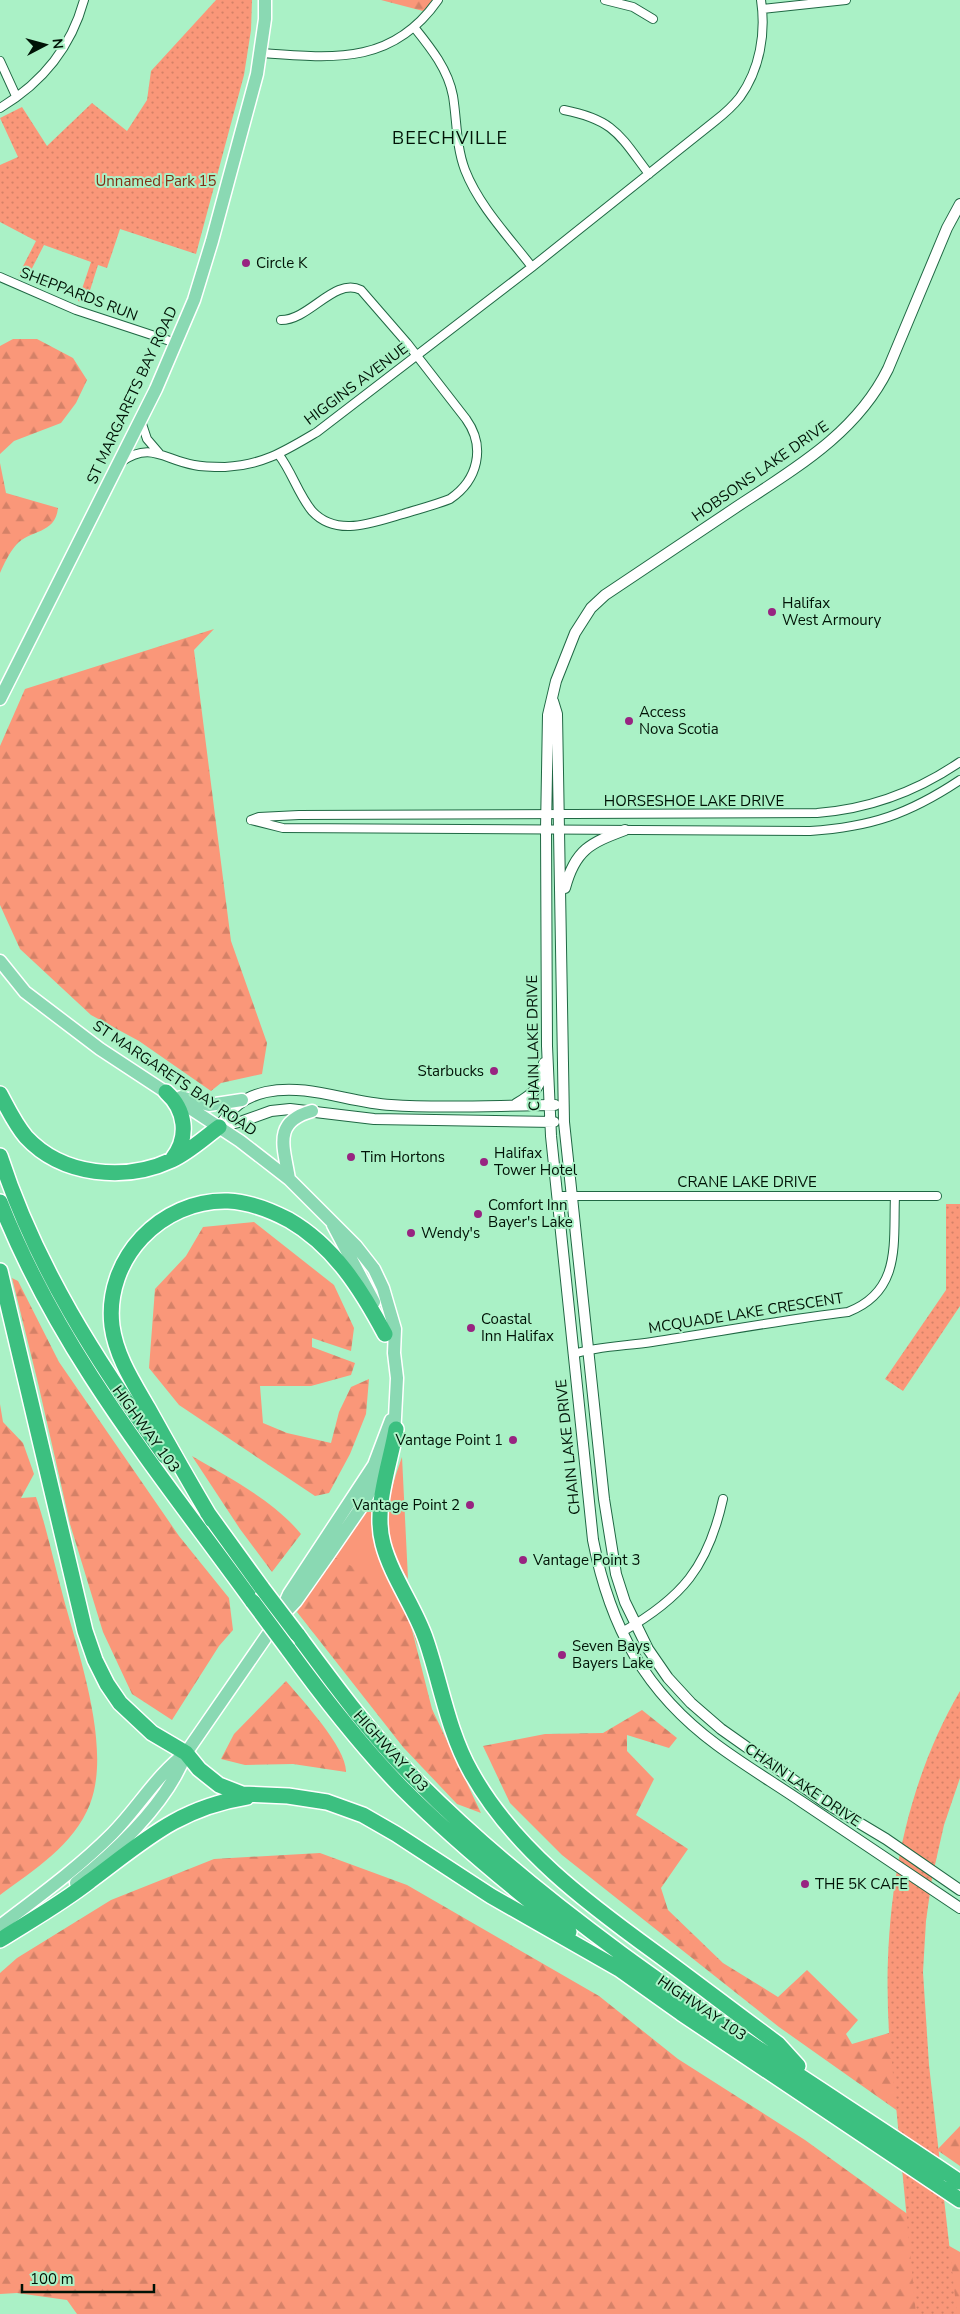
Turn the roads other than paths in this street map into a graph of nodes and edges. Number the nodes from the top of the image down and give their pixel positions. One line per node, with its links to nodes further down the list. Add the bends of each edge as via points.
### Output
1 (84, 0): 11 (street, via 75,28 60,55 46,72)
2 (265, 0): 9 (main road, ST MARGARETS BAY ROAD)
3 (438, 0): 8 (street)
4 (606, 0): 7 (street, via 633,8)
5 (846, 0): 6 (street)
6 (762, 4): 14 (street, via 761,47 750,81 740,97 716,122)
7 (653, 19)
8 (414, 27): 9 (street, via 387,44 352,56); 16 (street, via 438,60 450,84 460,153 469,180)
9 (261, 53): 19 (main road, ST MARGARETS BAY ROAD, via 212,241 194,300)
10 (0, 60): 11 (street)
11 (16, 96): 12 (street)
12 (0, 108)
13 (564, 110): 14 (street, via 590,116 609,125)
14 (649, 174): 16 (street, HIGGINS AVENUE)
15 (960, 204): 26 (street, HOBSONS LAKE DRIVE, via 888,369 868,403 844,430 816,453 598,601 572,640 558,673)
16 (532, 267): 20 (street, HIGGINS AVENUE)
17 (0, 278): 19 (street, SHEPPARDS RUN, via 76,310)
18 (281, 320): 20 (street, via 299,317 340,289 357,288 368,296)
19 (176, 343): 21 (main road, ST MARGARETS BAY ROAD)
20 (417, 356): 23 (street, HIGGINS AVENUE, via 317,432); 23 (street, via 466,419 477,439 475,469 459,493 443,502 373,523 342,526 329,522 312,510)
21 (140, 418): 22 (street, via 147,440); 24 (main road, ST MARGARETS BAY ROAD)
22 (159, 453): 23 (street, HIGGINS AVENUE, via 194,465 223,467 260,462); 24 (street, HIGGINS AVENUE, via 139,452)
23 (279, 455)
24 (118, 464): 25 (main road, ST MARGARETS BAY ROAD)
25 (0, 699)
26 (552, 700): 29 (street, HOBSONS LAKE DRIVE, via 548,715); 32 (street, HOBSONS LAKE DRIVE, via 557,714)
27 (960, 762): 30 (street, HORSESHOE LAKE DRIVE, via 898,796 864,807 817,814)
28 (960, 780): 39 (street, HORSESHOE LAKE DRIVE, via 905,812 859,826 810,831)
29 (546, 814): 31 (street, HORSESHOE LAKE DRIVE); 32 (street, HORSESHOE LAKE DRIVE); 36 (street, CHAIN LAKE DRIVE)
30 (709, 814): 32 (street, HORSESHOE LAKE DRIVE); 39 (street)
31 (416, 815): 33 (street, HORSESHOE LAKE DRIVE); 35 (street)
32 (560, 815): 37 (street, CHAIN LAKE DRIVE)
33 (334, 816): 34 (street); 34 (street, HORSESHOE LAKE DRIVE, via 258,817 251,820 283,828)
34 (333, 828): 35 (street, HORSESHOE LAKE DRIVE)
35 (416, 829): 36 (street, HORSESHOE LAKE DRIVE)
36 (546, 829): 37 (street, HORSESHOE LAKE DRIVE); 42 (street, CHAIN LAKE DRIVE)
37 (561, 829): 38 (street, HORSESHOE LAKE DRIVE); 40 (street, CHAIN LAKE DRIVE)
38 (625, 830): 39 (street, HORSESHOE LAKE DRIVE); 40 (street, via 594,842 582,852 572,864)
39 (709, 830)
40 (562, 898): 43 (street, CHAIN LAKE DRIVE)
41 (0, 961): 45 (main road, ST MARGARETS BAY ROAD, via 25,992 100,1049)
42 (547, 979): 43 (street); 44 (street, CHAIN LAKE DRIVE)
43 (563, 979): 48 (street, CHAIN LAKE DRIVE)
44 (547, 1046): 49 (street, via 541,1081 536,1090); 50 (street, CHAIN LAKE DRIVE)
45 (166, 1092): 47 (main road, via 209,1105); 54 (main road, ST MARGARETS BAY ROAD); 56 (highway, via 178,1107 184,1126 181,1144)
46 (0, 1094): 56 (highway, via 26,1136 42,1151 66,1164 93,1171 117,1172 144,1169)
47 (242, 1100): 49 (street, via 266,1092 291,1090 392,1105); 54 (street)
48 (564, 1104): 50 (street); 53 (street, CHAIN LAKE DRIVE)
49 (513, 1105): 50 (street)
50 (550, 1105): 52 (street, CHAIN LAKE DRIVE)
51 (312, 1110): 52 (street, via 374,1119); 54 (street, via 280,1110); 57 (main road, via 293,1118 284,1134 283,1152)
52 (550, 1121): 53 (street); 58 (street, CHAIN LAKE DRIVE)
53 (564, 1122): 59 (street, CHAIN LAKE DRIVE)
54 (219, 1127): 56 (highway); 57 (main road, ST MARGARETS BAY ROAD)
55 (0, 1156): 72 (highway, HIGHWAY 103, via 35,1246 74,1321 118,1391)
56 (171, 1160)
57 (289, 1178): 63 (main road, ST MARGARETS BAY ROAD)
58 (556, 1196): 59 (street, CRANE LAKE DRIVE); 68 (street, CHAIN LAKE DRIVE)
59 (572, 1196): 60 (street, CRANE LAKE DRIVE); 66 (street, CHAIN LAKE DRIVE)
60 (895, 1196): 61 (street, CRANE LAKE DRIVE); 66 (street, MCQUADE LAKE CRESCENT, via 891,1270 878,1293 856,1309)
61 (937, 1196)
62 (0, 1202): 84 (highway, HIGHWAY 103, bridge, via 31,1273 83,1366 253,1602 357,1738 420,1806 496,1873)
63 (332, 1224): 65 (main road, ST MARGARETS BAY ROAD, via 372,1297); 67 (main road, ST MARGARETS BAY ROAD, via 346,1234 374,1269 395,1329)
64 (0, 1271): 76 (highway, via 85,1631 95,1660 107,1684 128,1711 152,1733)
65 (385, 1334): 67 (main road, ST MARGARETS BAY ROAD); 72 (highway, via 356,1284 335,1257 298,1226 262,1208 234,1202 199,1204 171,1214 143,1235 126,1258 115,1286 114,1338 126,1370)
66 (589, 1350): 68 (street, MCQUADE LAKE CRESCENT); 74 (street, CHAIN LAKE DRIVE, via 610,1542 616,1574)
67 (394, 1353): 69 (main road, ST MARGARETS BAY ROAD)
68 (573, 1354): 75 (street, CHAIN LAKE DRIVE, via 592,1540 604,1592)
69 (394, 1411): 70 (main road, ST MARGARETS BAY ROAD); 73 (main road, ST MARGARETS BAY ROAD, via 374,1465 289,1594)
70 (396, 1429): 73 (main road, ST MARGARETS BAY ROAD, via 384,1466 362,1506 296,1601); 85 (highway, via 382,1502 382,1542 420,1622 451,1726 470,1771 483,1792 530,1850 612,1921 778,2044)
71 (723, 1498): 74 (street, via 712,1539 697,1569 669,1600)
72 (212, 1520): 85 (highway, HIGHWAY 103, bridge, via 356,1713 436,1800 554,1900 622,1952)
73 (277, 1621): 76 (main road, ST MARGARETS BAY ROAD)
74 (635, 1624): 75 (street); 78 (street, CHAIN LAKE DRIVE, via 668,1678 722,1729 826,1803)
75 (622, 1632): 80 (street, CHAIN LAKE DRIVE, via 657,1689 679,1713 717,1745)
76 (186, 1753): 77 (highway, via 224,1788 242,1794); 79 (main road, ST MARGARETS BAY ROAD, via 172,1764 138,1807 99,1847); 83 (main road, ST MARGARETS BAY ROAD, via 179,1773 112,1852 62,1895)
77 (261, 1795): 83 (highway, via 213,1804 176,1819 90,1882); 84 (highway, via 327,1802 363,1815 491,1896)
78 (960, 1890)
79 (23, 1908): 81 (main road); 82 (main road, ST MARGARETS BAY ROAD)
80 (960, 1908)
81 (0, 1921)
82 (0, 1926)
83 (0, 1940)
84 (618, 1969): 87 (highway, HIGHWAY 103)
85 (814, 2084): 86 (highway, HIGHWAY 103)
86 (959, 2181)
87 (959, 2200)

